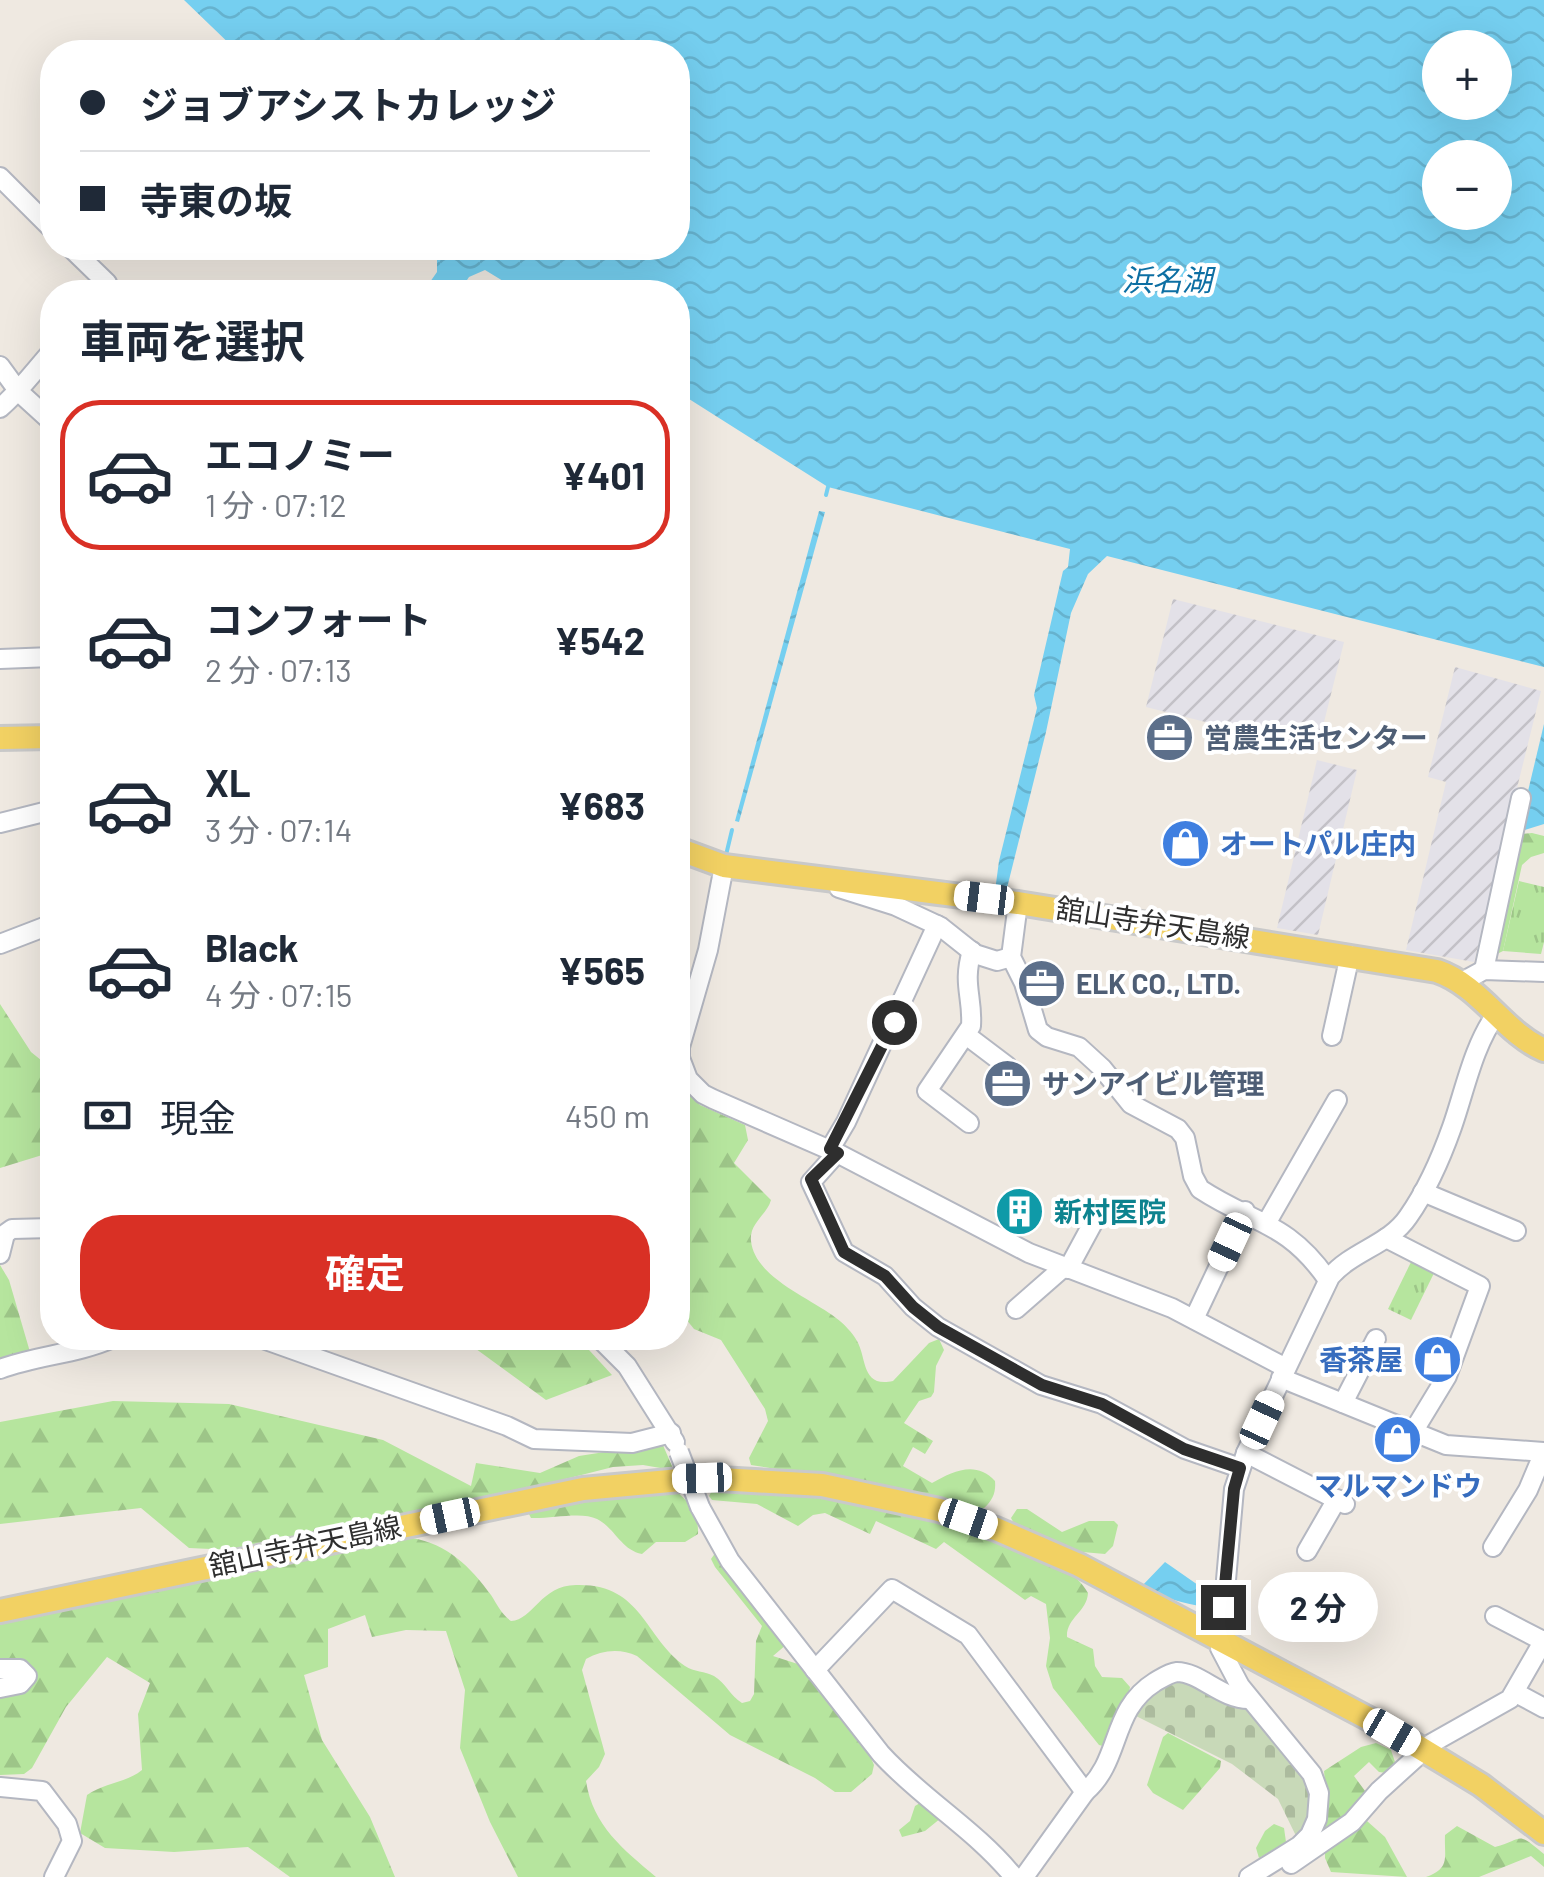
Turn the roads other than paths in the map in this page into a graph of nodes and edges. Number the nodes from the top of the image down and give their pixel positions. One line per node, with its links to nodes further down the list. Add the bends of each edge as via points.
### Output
1 (0, 177): 2 (street)
2 (40, 218)
3 (83, 260): 4 (street)
4 (104, 280)
5 (40, 364): 7 (street)
6 (0, 366): 7 (street)
7 (19, 392): 8 (street); 9 (street)
8 (0, 408)
9 (40, 411)
10 (40, 658): 11 (street)
11 (0, 660)
12 (0, 738): 13 (main road)
13 (40, 738)
14 (1522, 798): 28 (street)
15 (40, 813): 16 (street)
16 (0, 823)
17 (690, 853): 18 (main road, 舘山寺弁天島線)
18 (724, 866): 19 (main road, 舘山寺弁天島線); 30 (street)
19 (879, 892): 20 (main road, 舘山寺弁天島線); 21 (street)
20 (1018, 902): 25 (main road, 舘山寺弁天島線); 26 (street)
21 (937, 925): 24 (street); 39 (street)
22 (40, 929): 23 (street)
23 (0, 944)
24 (972, 951): 26 (street, via 997,961); 32 (street)
25 (1350, 955): 29 (main road, 舘山寺弁天島線, via 1437,971); 33 (street)
26 (1011, 957): 42 (street, via 1038,1030 1079,1046 1131,1104 1178,1130 1200,1189)
27 (1543, 967): 28 (street)
28 (1484, 970): 29 (street)
29 (1460, 983): 31 (main road, 舘山寺弁天島線)
30 (690, 1012)
31 (1497, 1013): 34 (main road, 舘山寺弁天島線, via 1518,1036); 40 (street)
32 (966, 1035): 35 (street); 38 (street, via 928,1091)
33 (1332, 1036)
34 (1544, 1050)
35 (1007, 1066)
36 (690, 1078): 39 (street, via 703,1094)
37 (1336, 1100): 43 (street)
38 (968, 1123)
39 (834, 1151): 48 (street); 62 (street, via 811,1182 840,1247 885,1276 929,1321 1042,1385 1102,1404 1184,1449)
40 (1423, 1192): 45 (street); 46 (street)
41 (1066, 1208): 48 (street, via 1094,1221)
42 (1245, 1211): 43 (street); 51 (street)
43 (1267, 1222): 49 (street, via 1298,1244)
44 (40, 1228): 47 (street, via 12,1229)
45 (1516, 1231)
46 (1386, 1238): 49 (street, via 1349,1258); 59 (street, via 1480,1286 1447,1376)
47 (0, 1254)
48 (1066, 1268): 50 (street); 51 (street)
49 (1328, 1280): 57 (street)
50 (1016, 1310)
51 (1194, 1319): 57 (street)
52 (1376, 1340): 58 (street)
53 (87, 1350): 56 (street)
54 (294, 1350): 60 (street, via 534,1439 632,1442)
55 (611, 1350): 60 (street)
56 (0, 1368)
57 (1283, 1373): 58 (street); 62 (street)
58 (1342, 1403): 59 (street)
59 (1413, 1432): 61 (street, via 1466,1448)
60 (671, 1433): 70 (street, bridge, via 730,1561)
61 (1544, 1452): 63 (street)
62 (1243, 1460): 64 (street, via 1341,1501); 67 (street, via 1234,1489)
63 (1493, 1548)
64 (1308, 1551)
65 (0, 1611): 67 (main road, 舘山寺弁天島線, via 583,1488 732,1478 852,1490 968,1519 1079,1565)
66 (1495, 1616): 68 (street)
67 (1220, 1640): 73 (street, via 1228,1667); 75 (main road, 舘山寺弁天島線)
68 (1544, 1641): 72 (street)
69 (0, 1669): 71 (street, via 28,1676)
70 (815, 1670): 77 (street, via 897,1590 968,1635); 81 (street, via 892,1767 971,1831)
71 (0, 1688)
72 (1516, 1693): 74 (street); 75 (street)
73 (1250, 1698): 77 (street, via 1230,1696 1185,1674 1166,1675 1132,1700 1101,1773); 79 (street, via 1310,1771 1319,1793 1310,1835)
74 (1544, 1708)
75 (1424, 1750): 78 (main road, 舘山寺弁天島線); 79 (street, via 1340,1831 1275,1873)
76 (0, 1787): 80 (street, via 42,1791 67,1824 72,1841)
77 (1084, 1792): 82 (street)
78 (1544, 1833)
79 (1255, 1873)
80 (54, 1877)
81 (1014, 1877)
82 (1024, 1877)

